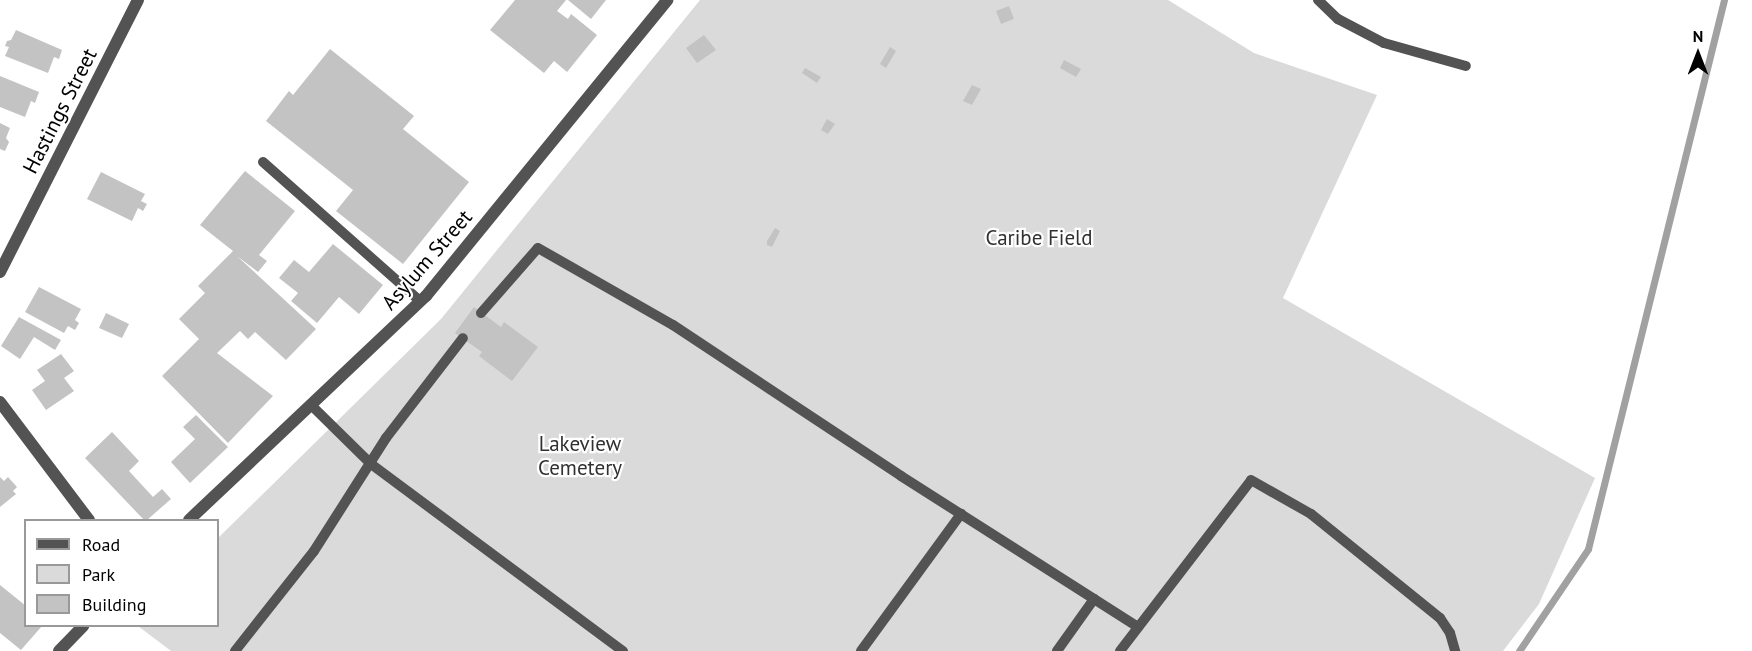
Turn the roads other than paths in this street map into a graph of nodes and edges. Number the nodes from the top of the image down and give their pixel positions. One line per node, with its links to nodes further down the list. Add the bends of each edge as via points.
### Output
1 (138, 0): 6 (street, Hastings Street)
2 (667, 0): 7 (street, Asylum Street)
3 (1318, 0): 4 (lane, via 1338,18 1384,43)
4 (1466, 66)
5 (262, 162): 7 (lane)
6 (0, 272)
7 (420, 302): 11 (street, Asylum Street)
8 (481, 313): 13 (lane, via 538,248 673,325)
9 (463, 338): 12 (lane, via 386,438)
10 (0, 402): 14 (street)
11 (311, 405): 12 (lane); 15 (street, Asylum Street)
12 (371, 464): 20 (lane, via 314,551); 21 (lane)
13 (961, 514): 16 (lane); 22 (lane)
14 (88, 519)
15 (190, 519)
16 (1095, 599): 18 (lane); 23 (lane)
17 (82, 627): 19 (street)
18 (1138, 627): 24 (lane); 25 (lane, via 1251,480 1311,513 1440,618)
19 (59, 651)
20 (235, 651)
21 (623, 651)
22 (861, 651)
23 (1057, 651)
24 (1120, 651)
25 (1455, 651)

